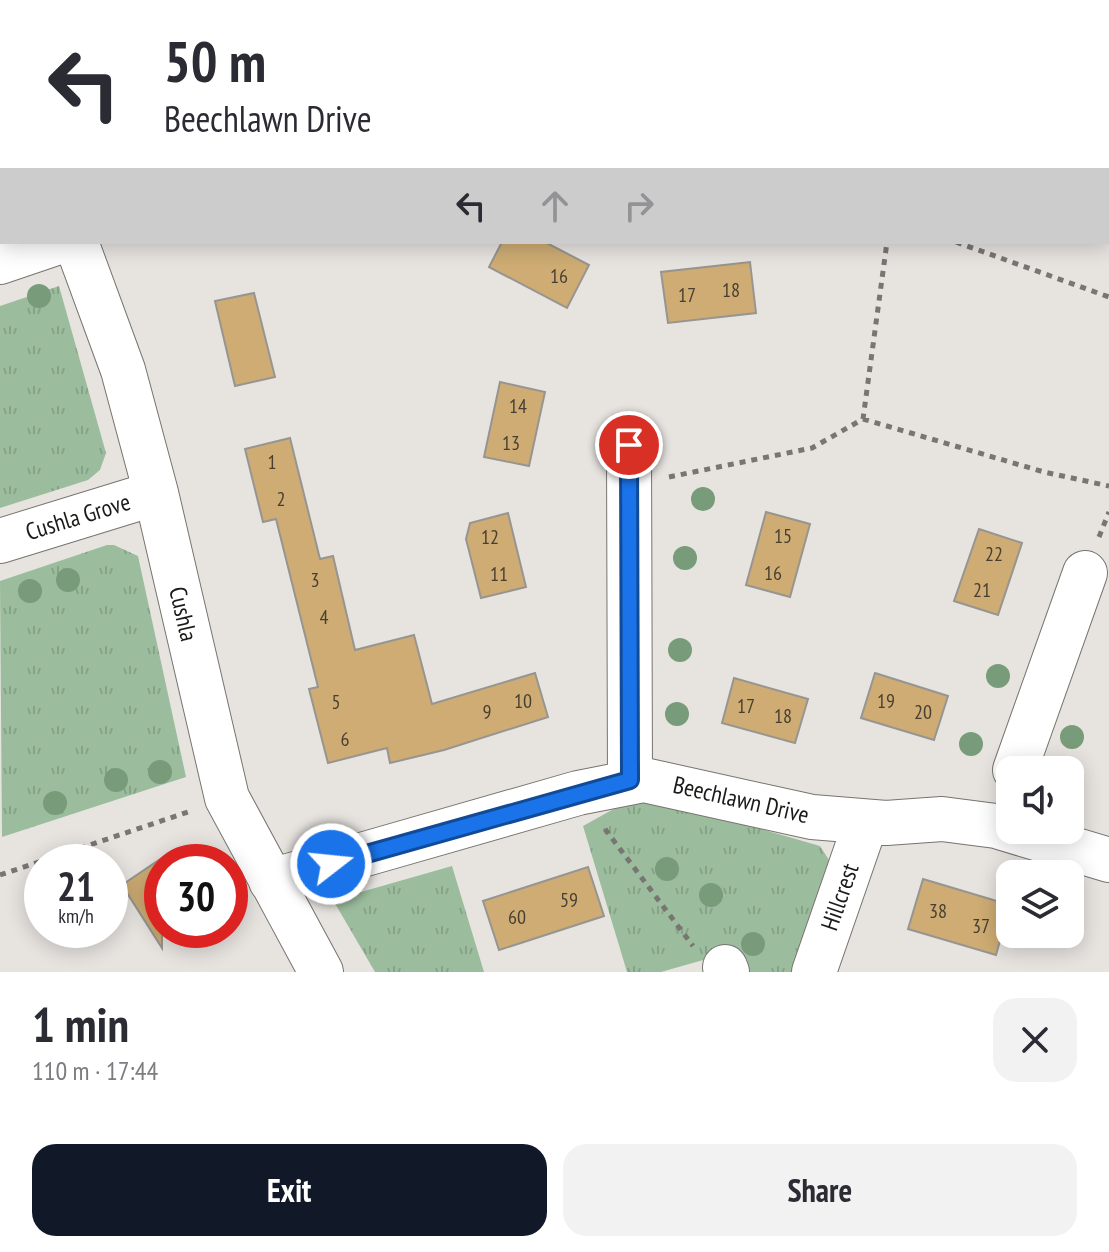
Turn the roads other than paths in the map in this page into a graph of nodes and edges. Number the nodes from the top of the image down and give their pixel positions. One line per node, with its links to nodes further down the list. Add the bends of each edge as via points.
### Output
1 (53, 244): 3 (street)
2 (77, 244): 5 (street, Cushla, via 110,328)
3 (0, 262)
4 (629, 464): 9 (street)
5 (156, 493): 6 (street, Cushla Grove); 14 (street, Cushla, via 227,798)
6 (0, 541)
7 (1085, 573): 8 (street)
8 (1020, 756)
9 (630, 780): 10 (street, Beechlawn Drive, via 689,787 783,813); 14 (street, Beechlawn Drive)
10 (866, 822): 11 (street, Beechlawn Drive, via 942,819); 16 (street, Hillcrest)
11 (996, 826)
12 (1056, 844): 13 (street, Beechlawn Drive)
13 (1109, 860)
14 (271, 881): 15 (street, Cushla)
15 (306, 967)
16 (814, 972)

